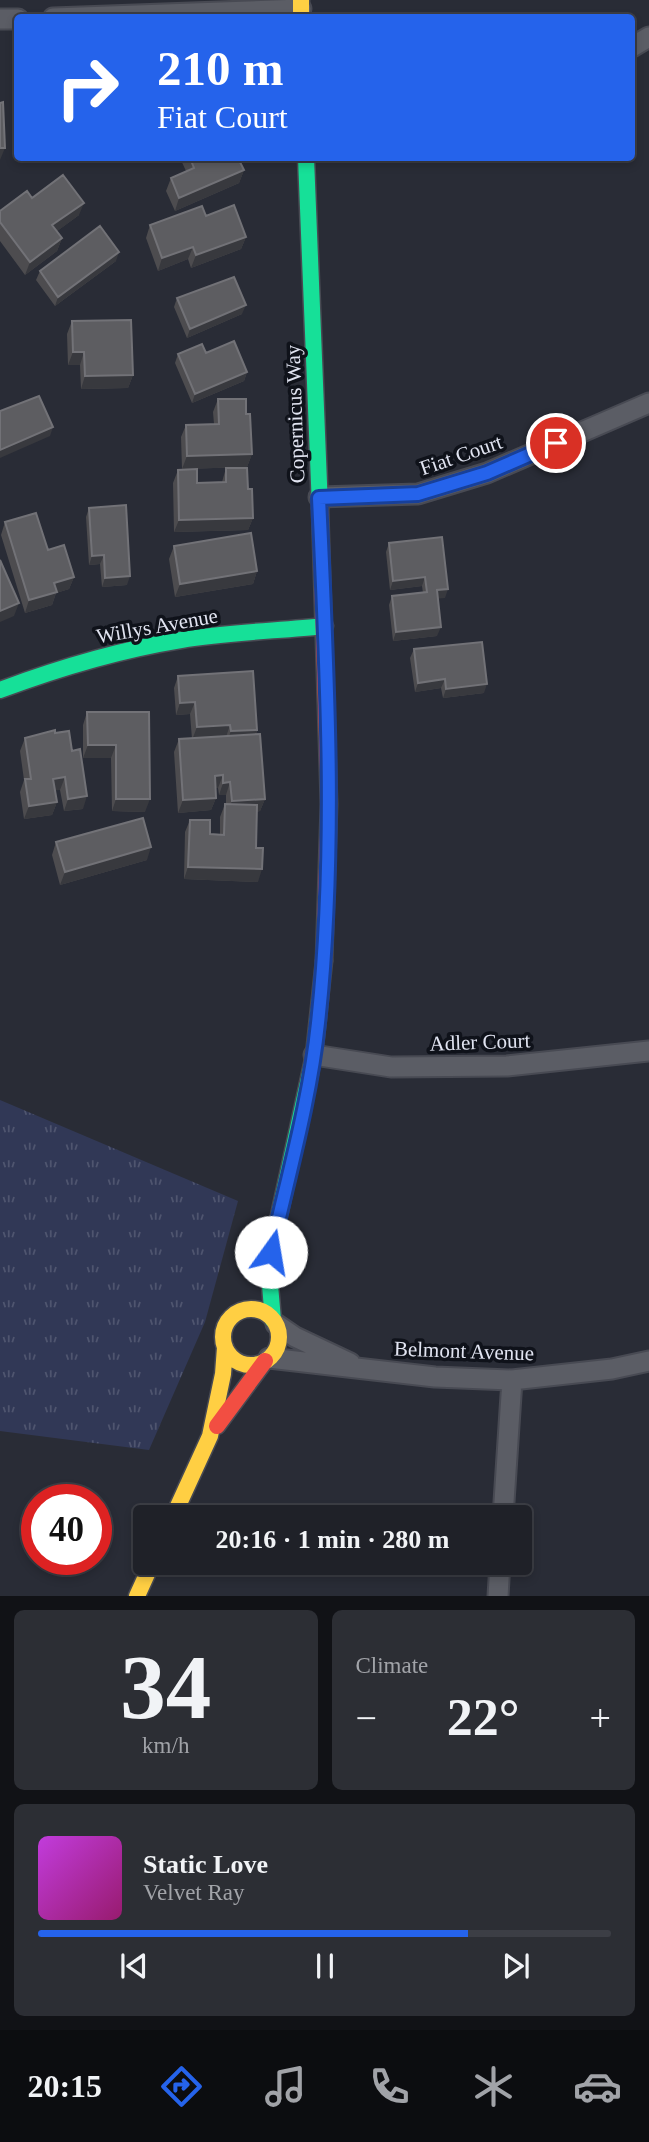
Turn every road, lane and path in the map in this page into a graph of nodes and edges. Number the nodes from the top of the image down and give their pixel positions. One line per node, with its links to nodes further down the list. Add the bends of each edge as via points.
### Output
1 (301, 9): 2 (street)
2 (163, 14)
3 (306, 161): 5 (street, Copernicus Way)
4 (649, 403): 5 (street, Fiat Court, via 487,473 418,494)
5 (319, 498): 6 (street, Copernicus Way)
6 (325, 626): 7 (street, Willys Avenue, via 161,644 75,664); 9 (street, Copernicus Way, via 328,881)
7 (0, 690)
8 (649, 1051): 9 (street, Adler Court, via 507,1066 391,1066)
9 (314, 1055): 10 (street, Copernicus Way)
10 (271, 1252): 11 (street, Copernicus Way); 12 (street, Copernicus Way)
11 (233, 1315): 12 (street, via 250,1309 267,1314); 13 (street, via 224,1330)
12 (274, 1322): 14 (street, via 279,1339); 16 (street, Belmont Avenue)
13 (225, 1347): 14 (street, via 238,1361 256,1364); 18 (street)
14 (267, 1360): 16 (street, Belmont Avenue); 18 (street)
15 (649, 1361): 17 (street, Belmont Avenue)
16 (361, 1368): 17 (street, Belmont Avenue)
17 (512, 1380): 20 (street)
18 (209, 1436): 19 (street)
19 (178, 1505)
20 (504, 1505)
21 (147, 1575): 23 (street)
22 (499, 1575): 24 (street)
23 (137, 1596)
24 (498, 1596)

